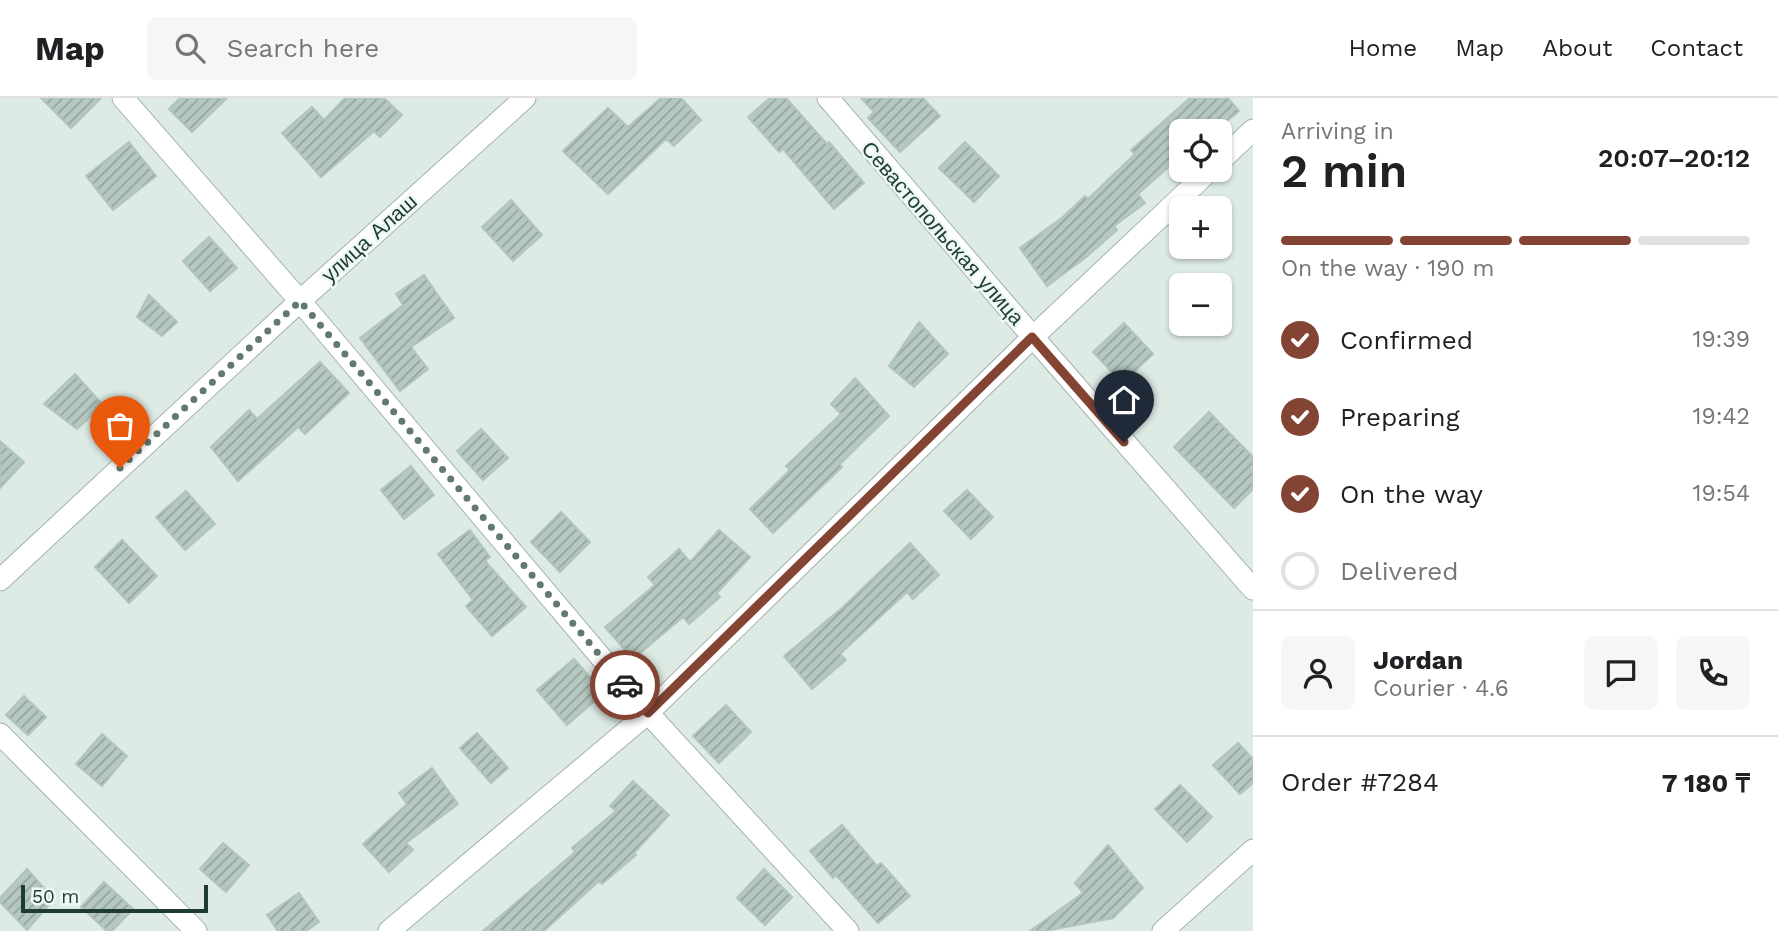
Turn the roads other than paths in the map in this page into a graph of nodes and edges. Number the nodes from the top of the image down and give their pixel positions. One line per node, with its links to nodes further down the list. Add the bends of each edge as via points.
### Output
1 (123, 98): 7 (street)
2 (525, 98): 7 (street, улица Алаш)
3 (828, 98): 8 (street, Севастопольская улица)
4 (1253, 130): 5 (street)
5 (1232, 150)
6 (1197, 182): 8 (street)
7 (300, 301): 9 (street, улица Алаш); 11 (street)
8 (1032, 337): 10 (street, Севастопольская улица); 11 (street)
9 (0, 580)
10 (1253, 589)
11 (648, 713): 15 (street); 16 (street)
12 (0, 734): 14 (street)
13 (1253, 850): 17 (street)
14 (196, 931)
15 (389, 931)
16 (848, 931)
17 (1163, 931)

